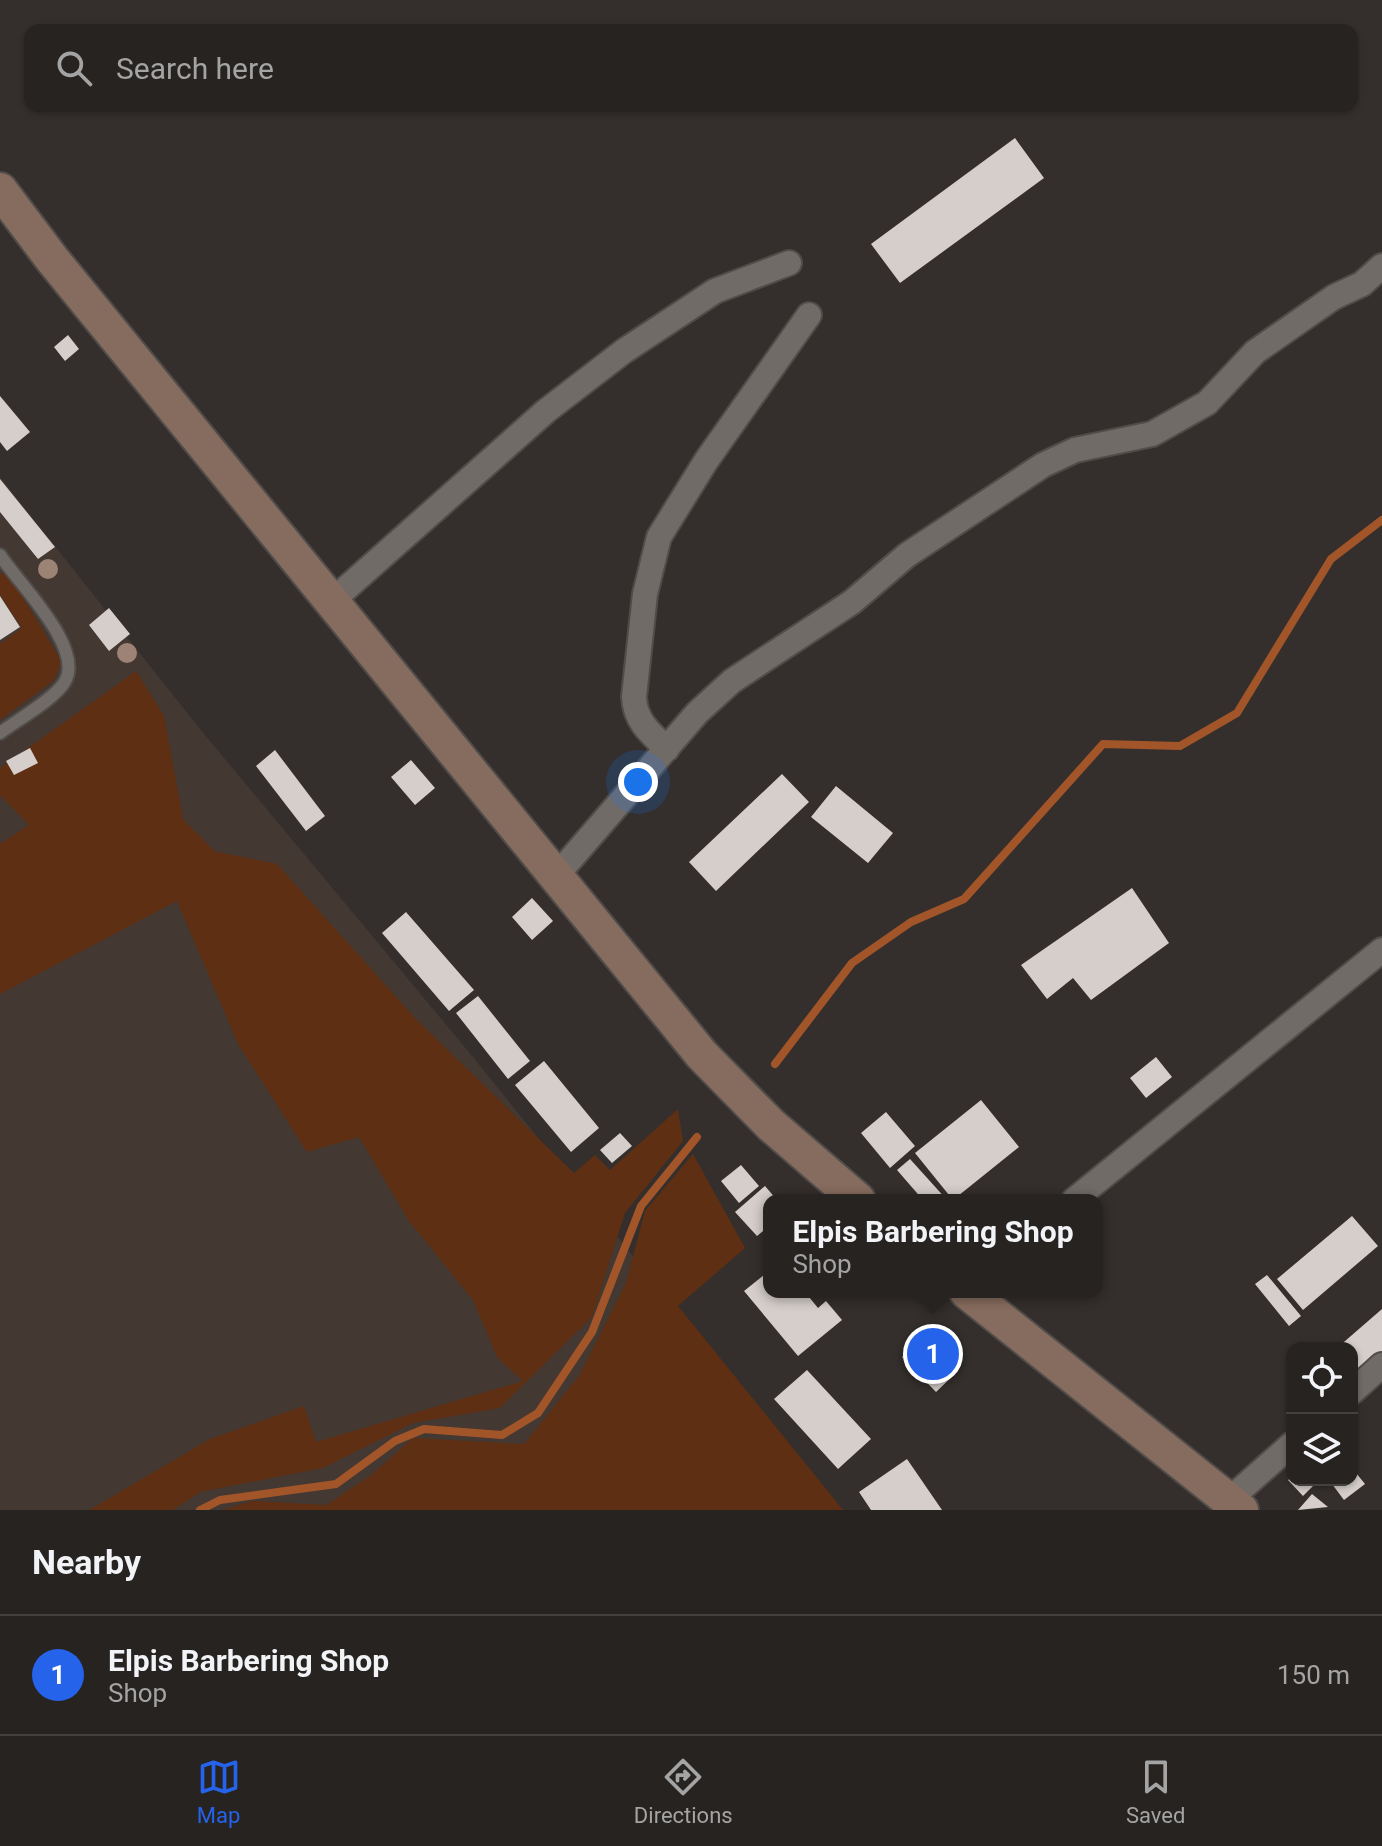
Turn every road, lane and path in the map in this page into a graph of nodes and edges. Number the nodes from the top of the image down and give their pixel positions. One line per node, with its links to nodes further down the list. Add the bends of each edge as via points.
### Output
1 (0, 190): 6 (street)
2 (789, 263): 6 (street, via 715,291 624,351 546,411)
3 (1382, 266): 8 (street, via 1255,352 1207,403 1152,434 1075,450 1043,465 907,555 852,602 732,681)
4 (809, 315): 8 (street, via 659,537 645,594 634,710)
5 (0, 555): 7 (lane, via 49,618 68,669 64,684)
6 (333, 600): 9 (street)
7 (0, 733)
8 (667, 749): 9 (street)
9 (557, 875): 11 (street, via 702,1055 771,1125)
10 (1382, 950): 12 (street)
11 (851, 1194)
12 (1081, 1194)
13 (975, 1298): 17 (street)
14 (1382, 1365): 15 (street)
15 (1358, 1387)
16 (1286, 1451): 17 (street)
17 (1236, 1505)

